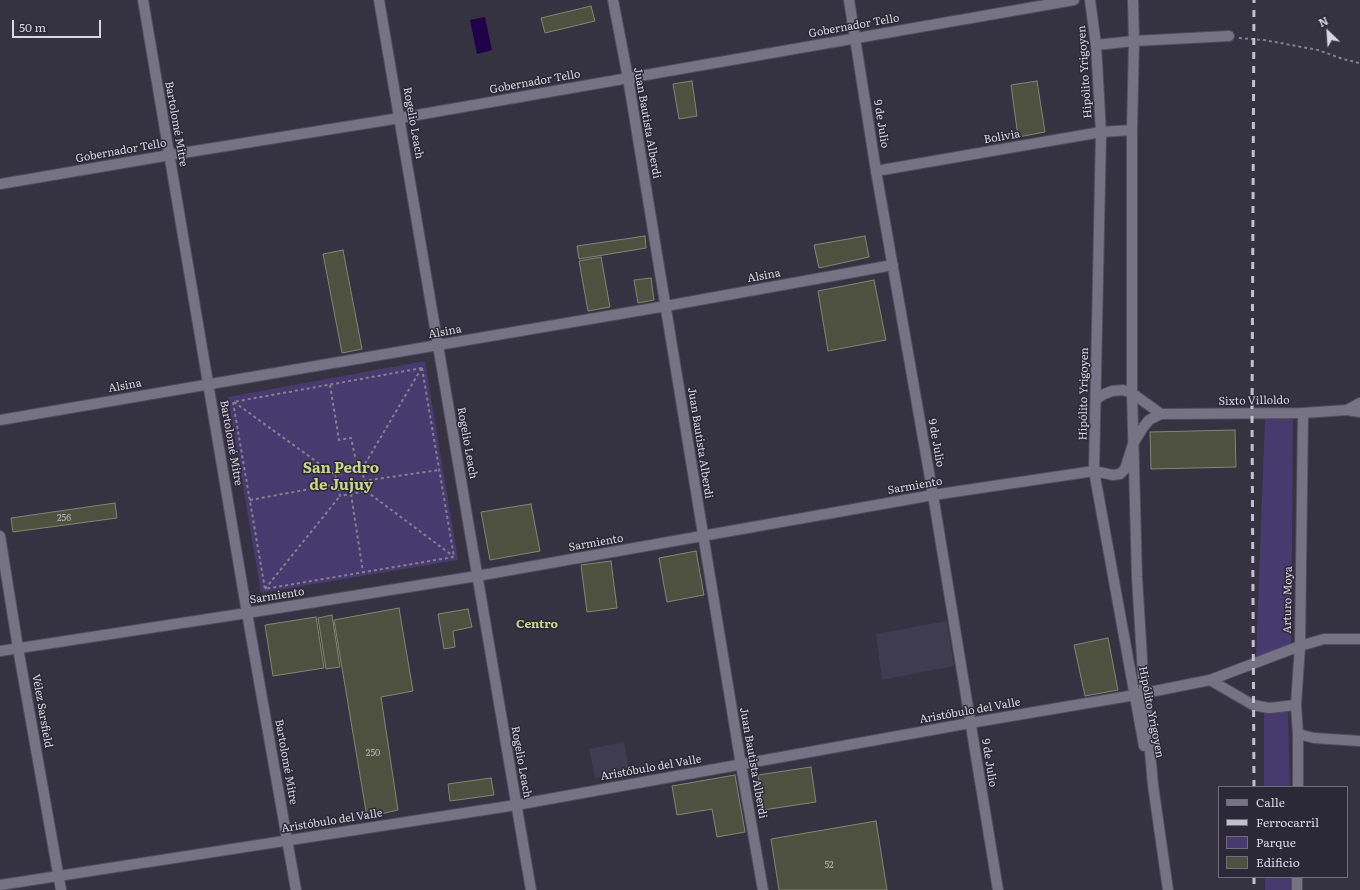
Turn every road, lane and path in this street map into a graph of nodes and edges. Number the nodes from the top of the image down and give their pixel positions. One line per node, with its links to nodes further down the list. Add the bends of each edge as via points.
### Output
1 (143, 0): 17 (street, Bartolomé Mitre)
2 (379, 0): 14 (street, Rogelio Leach)
3 (613, 0): 13 (street, Juan Bautista Alberdi)
4 (848, 0): 9 (street, 9 de Julio)
5 (1074, 0): 9 (street, Gobernador Tello)
6 (1090, 0): 11 (street, Hipólito Yrigoyen)
7 (1133, 0): 10 (street, Hipólito Yrigoyen)
8 (1229, 36): 10 (street); 12 (path, via 1318,50)
9 (855, 38): 13 (street, Gobernador Tello); 18 (street, 9 de Julio)
10 (1134, 41): 11 (street); 15 (street, Hipólito Yrigoyen)
11 (1096, 45): 16 (street, Hipólito Yrigoyen)
12 (1360, 64)
13 (628, 78): 14 (street, Gobernador Tello); 21 (street, Juan Bautista Alberdi)
14 (400, 118): 17 (street, Gobernador Tello); 22 (street, Rogelio Leach)
15 (1132, 130): 16 (street, Bolivia); 26 (street, Hipólito Yrigoyen)
16 (1101, 132): 18 (street, Bolivia); 27 (street, Hipólito Yrigoyen)
17 (170, 155): 19 (street, Gobernador Tello); 24 (street, Bartolomé Mitre)
18 (876, 171): 20 (street, 9 de Julio)
19 (0, 184)
20 (893, 264): 21 (street, Alsina); 45 (street, 9 de Julio)
21 (666, 306): 22 (street, Alsina); 49 (street, Juan Bautista Alberdi)
22 (438, 345): 24 (street, Alsina); 52 (street, Rogelio Leach)
23 (422, 368): 25 (path); 36 (path); 38 (path)
24 (208, 385): 34 (street, Alsina); 54 (street, Bartolomé Mitre)
25 (330, 385): 28 (path); 37 (path, via 339,440 351,438)
26 (1132, 393): 27 (street, via 1112,391); 33 (street); 35 (street, Hipólito Yrigoyen)
27 (1096, 400): 39 (street, Hipólito Yrigoyen)
28 (233, 402): 40 (path); 47 (path)
29 (1360, 403): 30 (street)
30 (1347, 410): 31 (street); 32 (street, Sixto Villoldo)
31 (1360, 412)
32 (1303, 413): 33 (street, Sixto Villoldo); 56 (street, Arturo Moya)
33 (1161, 414): 35 (street, Sarmiento, via 1149,420)
34 (0, 420)
35 (1133, 444): 39 (street, Sarmiento, via 1125,469 1120,474); 60 (street, Hipólito Yrigoyen)
36 (362, 469): 37 (path); 41 (path)
37 (358, 470): 40 (path)
38 (439, 470): 41 (path); 50 (path)
39 (1094, 471): 45 (street, Sarmiento); 60 (street, Hipólito Yrigoyen)
40 (335, 474): 42 (path)
41 (364, 481): 43 (path)
42 (337, 484): 46 (path); 47 (path)
43 (366, 491): 44 (path); 50 (path)
44 (351, 494): 46 (path); 51 (path)
45 (932, 495): 49 (street, Sarmiento); 62 (street, 9 de Julio)
46 (340, 496): 53 (path)
47 (250, 500): 53 (path)
48 (0, 536): 57 (street, Vélez Sarsfield)
49 (703, 536): 52 (street, Sarmiento); 65 (street, Juan Bautista Alberdi)
50 (454, 557): 51 (path)
51 (364, 572): 53 (path)
52 (477, 576): 54 (street, Sarmiento); 67 (street, Rogelio Leach)
53 (265, 589)
54 (247, 613): 57 (street, Sarmiento); 68 (street, Bartolomé Mitre)
55 (1360, 639): 56 (street, Aristóbulo del Valle, via 1324,639)
56 (1300, 646): 59 (street, Aristóbulo del Valle); 61 (street, Arturo Moya)
57 (18, 648): 58 (street, Sarmiento); 69 (street, Vélez Sarsfield)
58 (0, 651)
59 (1210, 680): 60 (street, Aristóbulo del Valle); 61 (street, via 1253,705 1269,708)
60 (1140, 694): 62 (street, Aristóbulo del Valle); 77 (street, Hipólito Yrigoyen)
61 (1296, 705): 63 (street, Arturo Moya)
62 (970, 723): 65 (street, Aristóbulo del Valle); 76 (street, 9 de Julio)
63 (1298, 734): 64 (street, via 1314,738); 66 (street, Arturo Moya)
64 (1360, 741)
65 (741, 764): 67 (street, Aristóbulo del Valle); 75 (street, Juan Bautista Alberdi)
66 (1298, 786)
67 (516, 805): 68 (street, Aristóbulo del Valle); 74 (street, Rogelio Leach)
68 (288, 840): 69 (street, Aristóbulo del Valle); 73 (street, Bartolomé Mitre)
69 (59, 876): 71 (street, Aristóbulo del Valle); 72 (street, Vélez Sarsfield)
70 (1297, 878): 78 (street)
71 (0, 885)
72 (61, 890)
73 (296, 890)
74 (530, 890)
75 (763, 890)
76 (998, 890)
77 (1168, 890)
78 (1297, 890)

